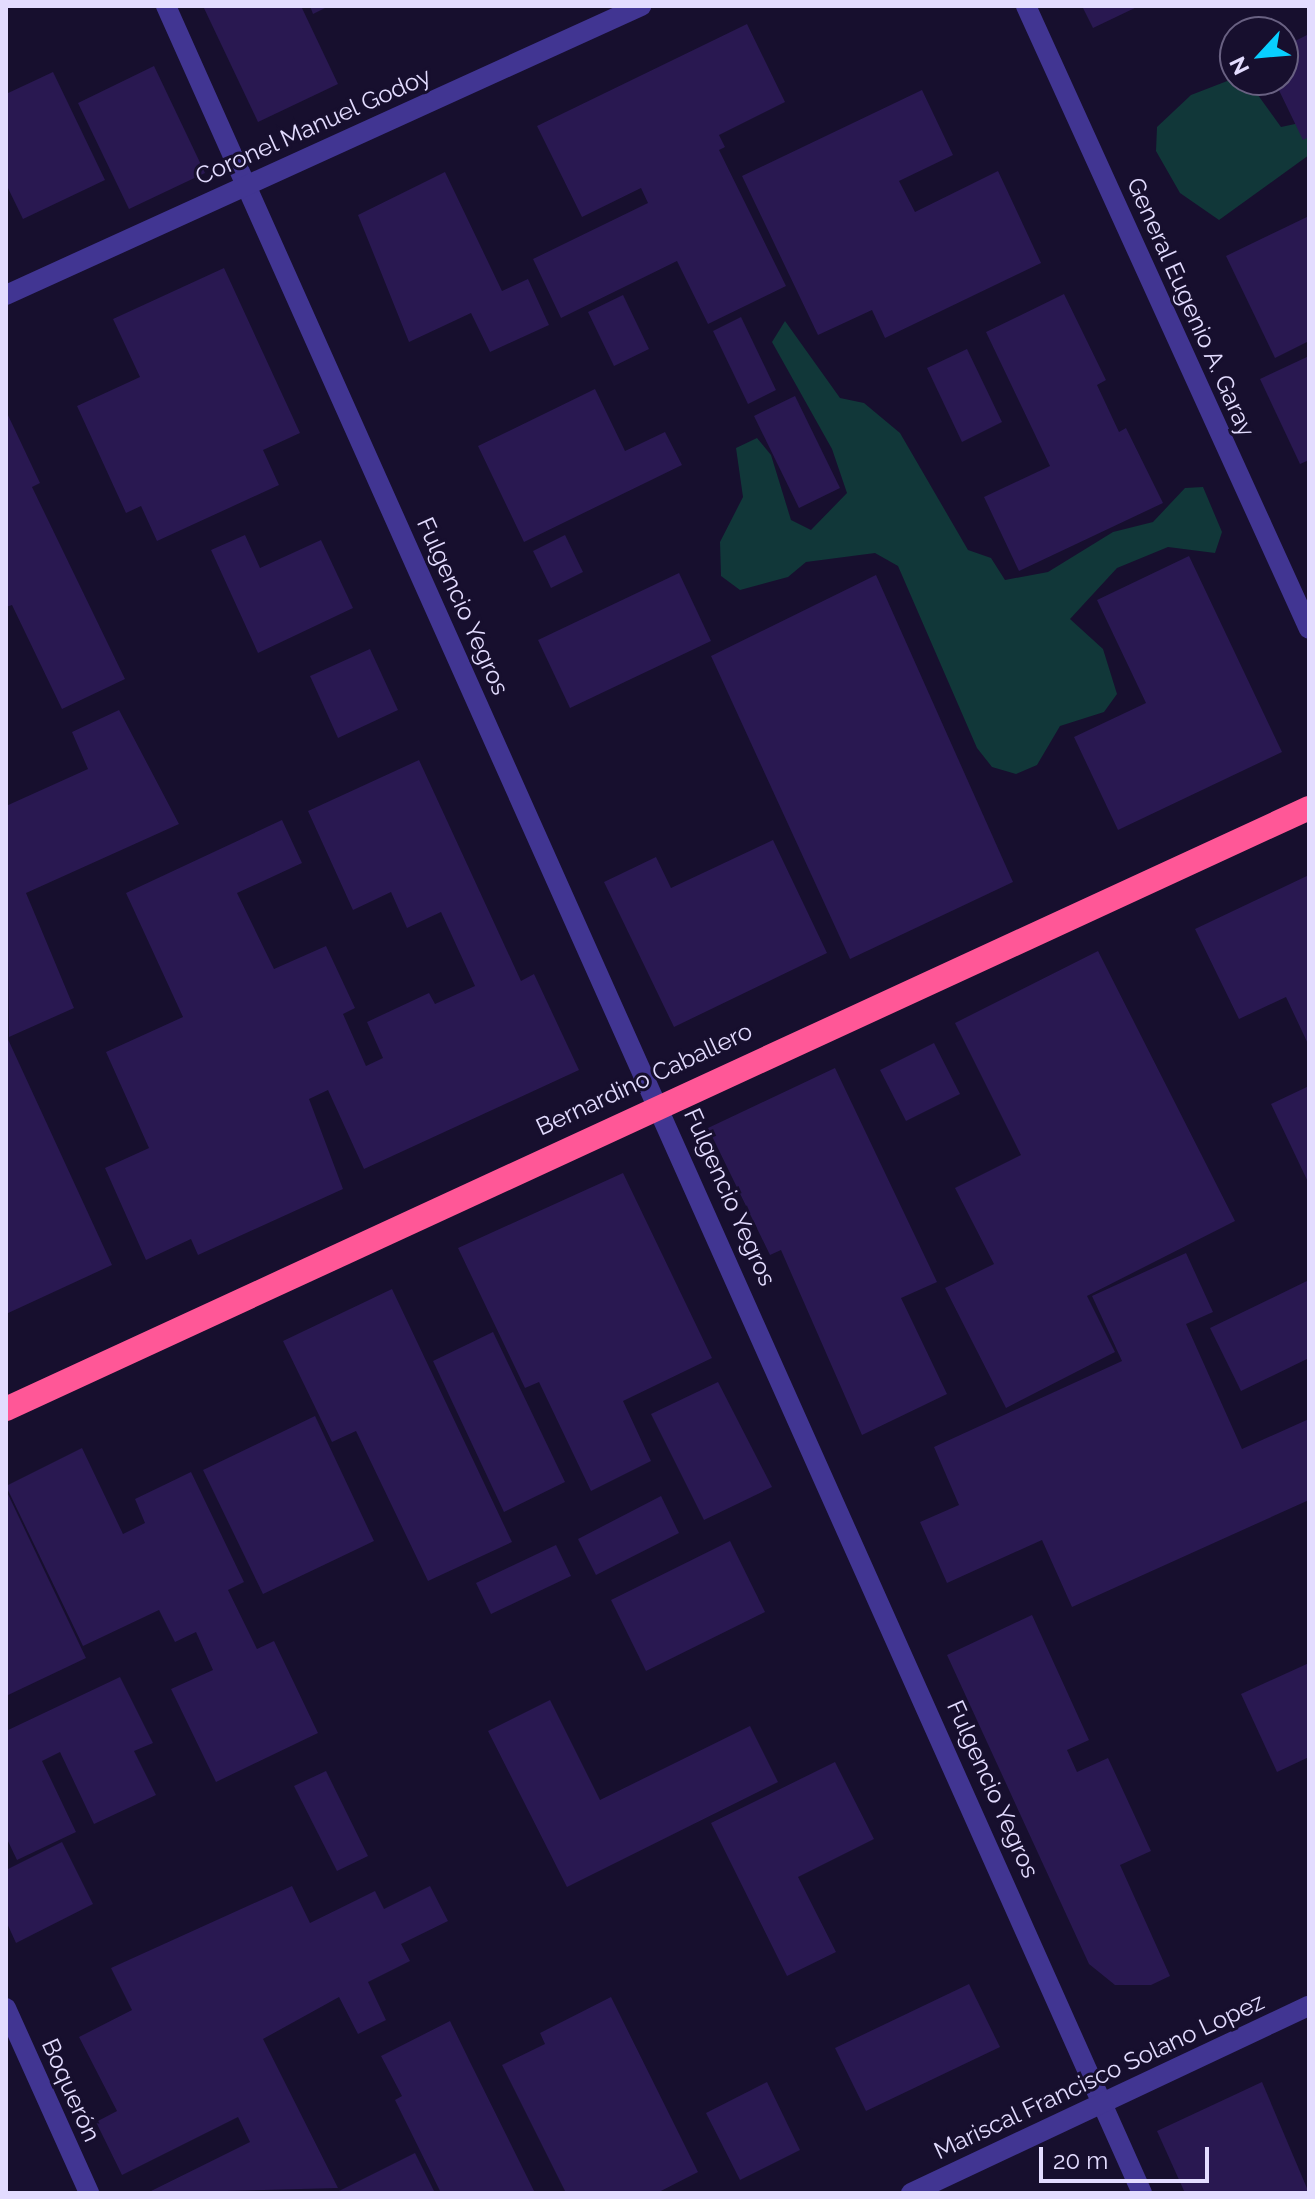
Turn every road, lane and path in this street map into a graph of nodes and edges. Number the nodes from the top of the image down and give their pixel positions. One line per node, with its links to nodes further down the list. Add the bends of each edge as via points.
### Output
1 (166, 6): 4 (street, Fulgencio Yegros)
2 (641, 6): 4 (street, Coronel Manuel Godoy)
3 (1026, 6): 6 (street, General Eugenio A. Garay)
4 (245, 186): 5 (street, Coronel Manuel Godoy); 8 (street, Fulgencio Yegros)
5 (6, 295)
6 (1309, 629)
7 (1309, 808): 8 (highway, Bernardino Caballero)
8 (659, 1102): 9 (highway, Bernardino Caballero); 12 (street, Fulgencio Yegros)
9 (6, 1409)
10 (1309, 2006): 12 (street, Mariscal Francisco Solano Lopez)
11 (6, 2008): 13 (street, Boquerón)
12 (1102, 2099): 14 (street, Mariscal Francisco Solano Lopez); 15 (street, Fulgencio Yegros)
13 (89, 2193)
14 (911, 2193)
15 (1142, 2193)

